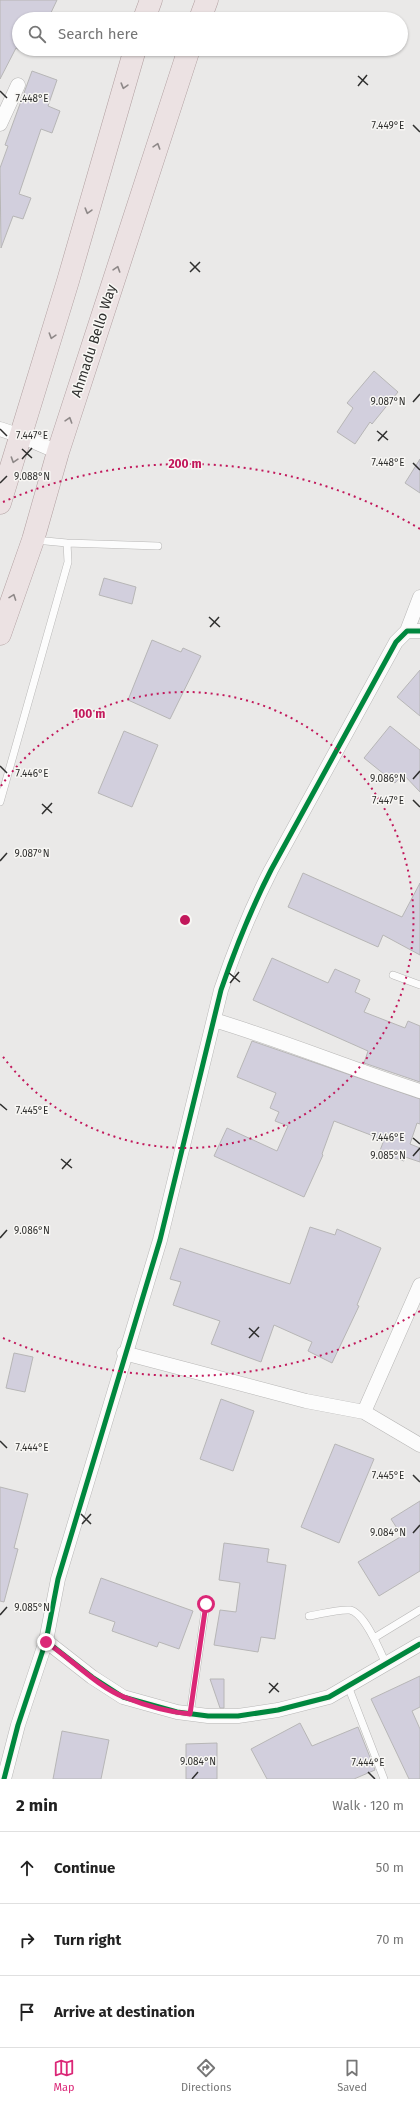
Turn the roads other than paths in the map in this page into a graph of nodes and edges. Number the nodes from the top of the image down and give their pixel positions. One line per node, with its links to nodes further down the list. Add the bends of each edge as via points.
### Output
1 (151, 0): 3 (main road)
2 (208, 0): 4 (main road)
3 (147, 12)
4 (203, 12)
5 (133, 56): 10 (main road, one-way to 10)
6 (187, 56): 11 (main road, Ahmadu Bello Way, one-way to 6)
7 (18, 85): 8 (street)
8 (0, 124)
9 (0, 429): 10 (street)
10 (21, 436): 11 (street); 12 (main road, one-way to 12)
11 (58, 452): 13 (main road, Ahmadu Bello Way)
12 (0, 503)
13 (33, 540): 14 (lane); 18 (main road, Ahmadu Bello Way, one-way to 13)
14 (66, 543): 15 (lane); 19 (lane, via 68,562)
15 (158, 546)
16 (420, 597): 17 (street)
17 (413, 631): 22 (street, via 396,642 259,894 231,960)
18 (0, 634)
19 (0, 802)
20 (394, 975): 21 (lane)
21 (420, 985)
22 (214, 1020): 23 (street, via 285,1043 346,1067); 25 (street, via 160,1240)
23 (420, 1090)
24 (419, 1292): 26 (street)
25 (124, 1353): 26 (street, via 306,1401); 32 (street, via 58,1579)
26 (364, 1412): 27 (street)
27 (420, 1445)
28 (206, 1604): 36 (lane)
29 (420, 1610): 31 (lane)
30 (309, 1616): 31 (lane, via 353,1611)
31 (374, 1638): 34 (lane)
32 (46, 1642): 36 (street, via 92,1678 123,1697); 37 (street, via 18,1725)
33 (420, 1644): 34 (street)
34 (386, 1664): 35 (street)
35 (348, 1686): 36 (street, via 330,1697 278,1710 238,1716); 38 (lane)
36 (190, 1714)
37 (4, 1779)
38 (384, 1779)

